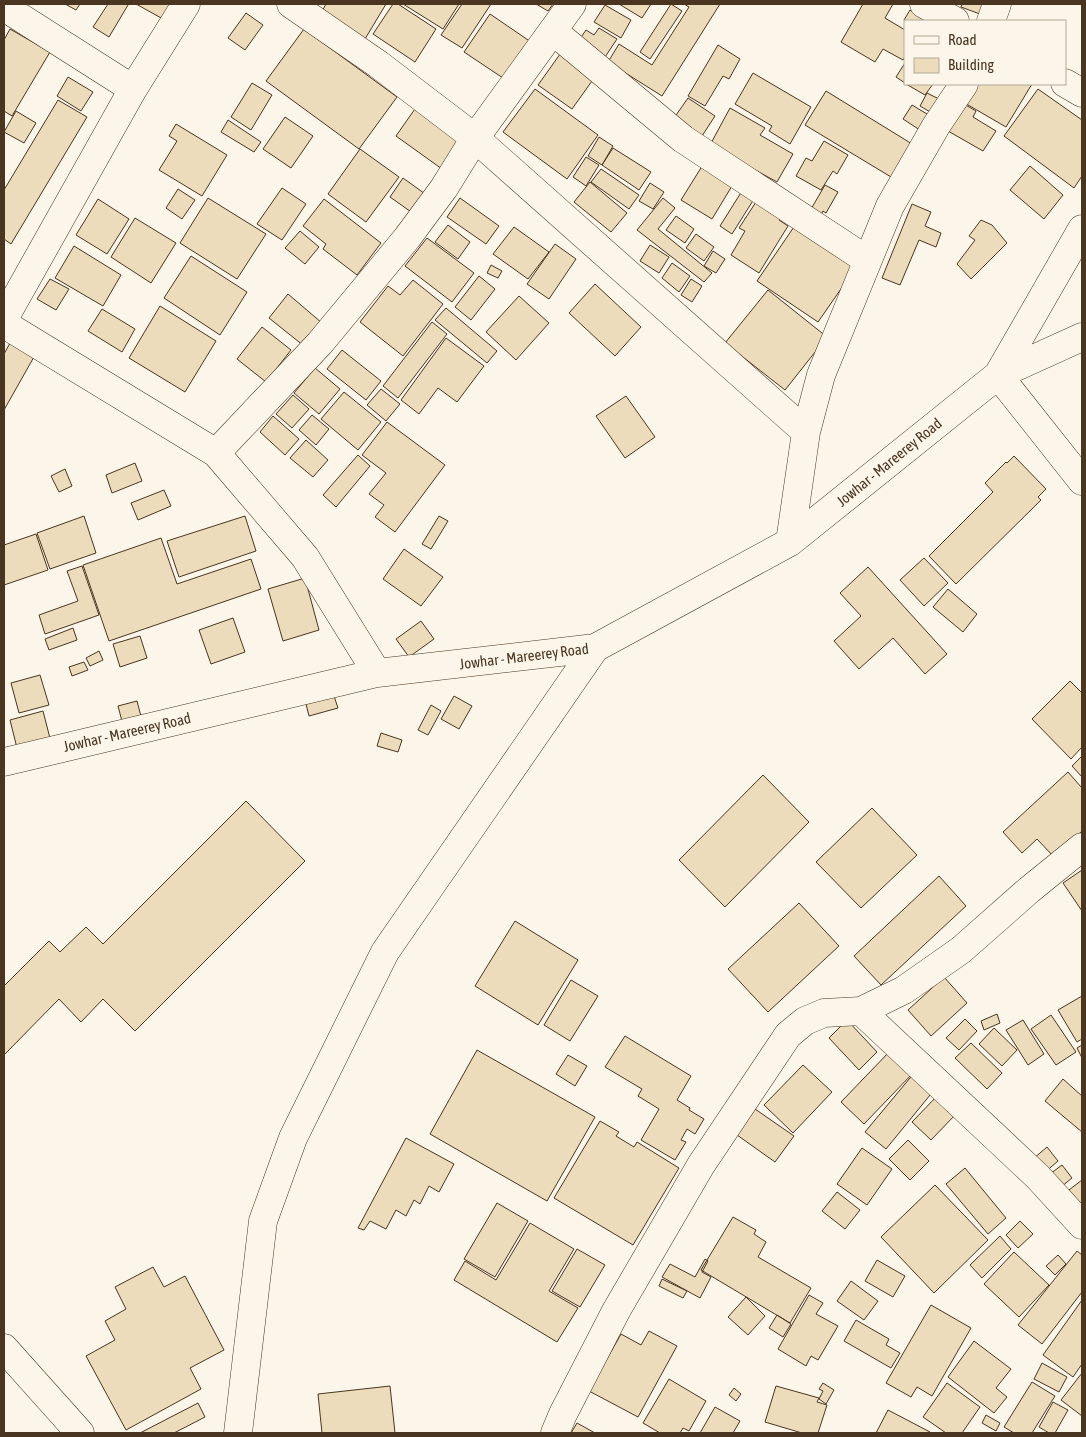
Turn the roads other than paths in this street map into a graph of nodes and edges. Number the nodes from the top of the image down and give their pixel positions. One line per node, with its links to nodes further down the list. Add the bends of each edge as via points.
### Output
1 (186, 4): 12 (street)
2 (291, 4): 14 (street, via 378,64)
3 (572, 4): 9 (street)
4 (924, 4): 7 (street)
5 (997, 4): 8 (street)
6 (4, 7): 12 (street)
7 (953, 20)
8 (991, 20)
9 (553, 31): 14 (street); 16 (street, via 682,139)
10 (1066, 84): 13 (street)
11 (963, 85): 16 (street, via 890,206)
12 (133, 90): 17 (street)
13 (1082, 93)
14 (475, 138): 21 (street); 22 (street, via 407,238 320,343)
15 (1082, 230): 20 (street)
16 (868, 260): 21 (street, via 821,375)
17 (4, 319)
18 (4, 324): 22 (street)
19 (1082, 337): 20 (street, Jowhar - Mareerey Road)
20 (998, 375): 23 (street); 24 (street, Jowhar - Mareerey Road)
21 (806, 432): 24 (street)
22 (216, 453): 26 (street, via 305,557)
23 (1082, 481)
24 (790, 542): 25 (street, Jowhar - Mareerey Road)
25 (595, 648): 26 (street, Jowhar - Mareerey Road); 33 (street, via 385,952 293,1138 263,1221)
26 (377, 673): 27 (street, Jowhar - Mareerey Road)
27 (4, 762)
28 (1082, 847): 29 (street, via 961,950 904,990)
29 (861, 1011): 30 (street, via 1038,1178); 34 (street, via 824,1013 805,1021 788,1035 691,1182 616,1312)
30 (1082, 1225)
31 (4, 1348): 32 (street)
32 (80, 1433)
33 (238, 1433)
34 (555, 1433)

